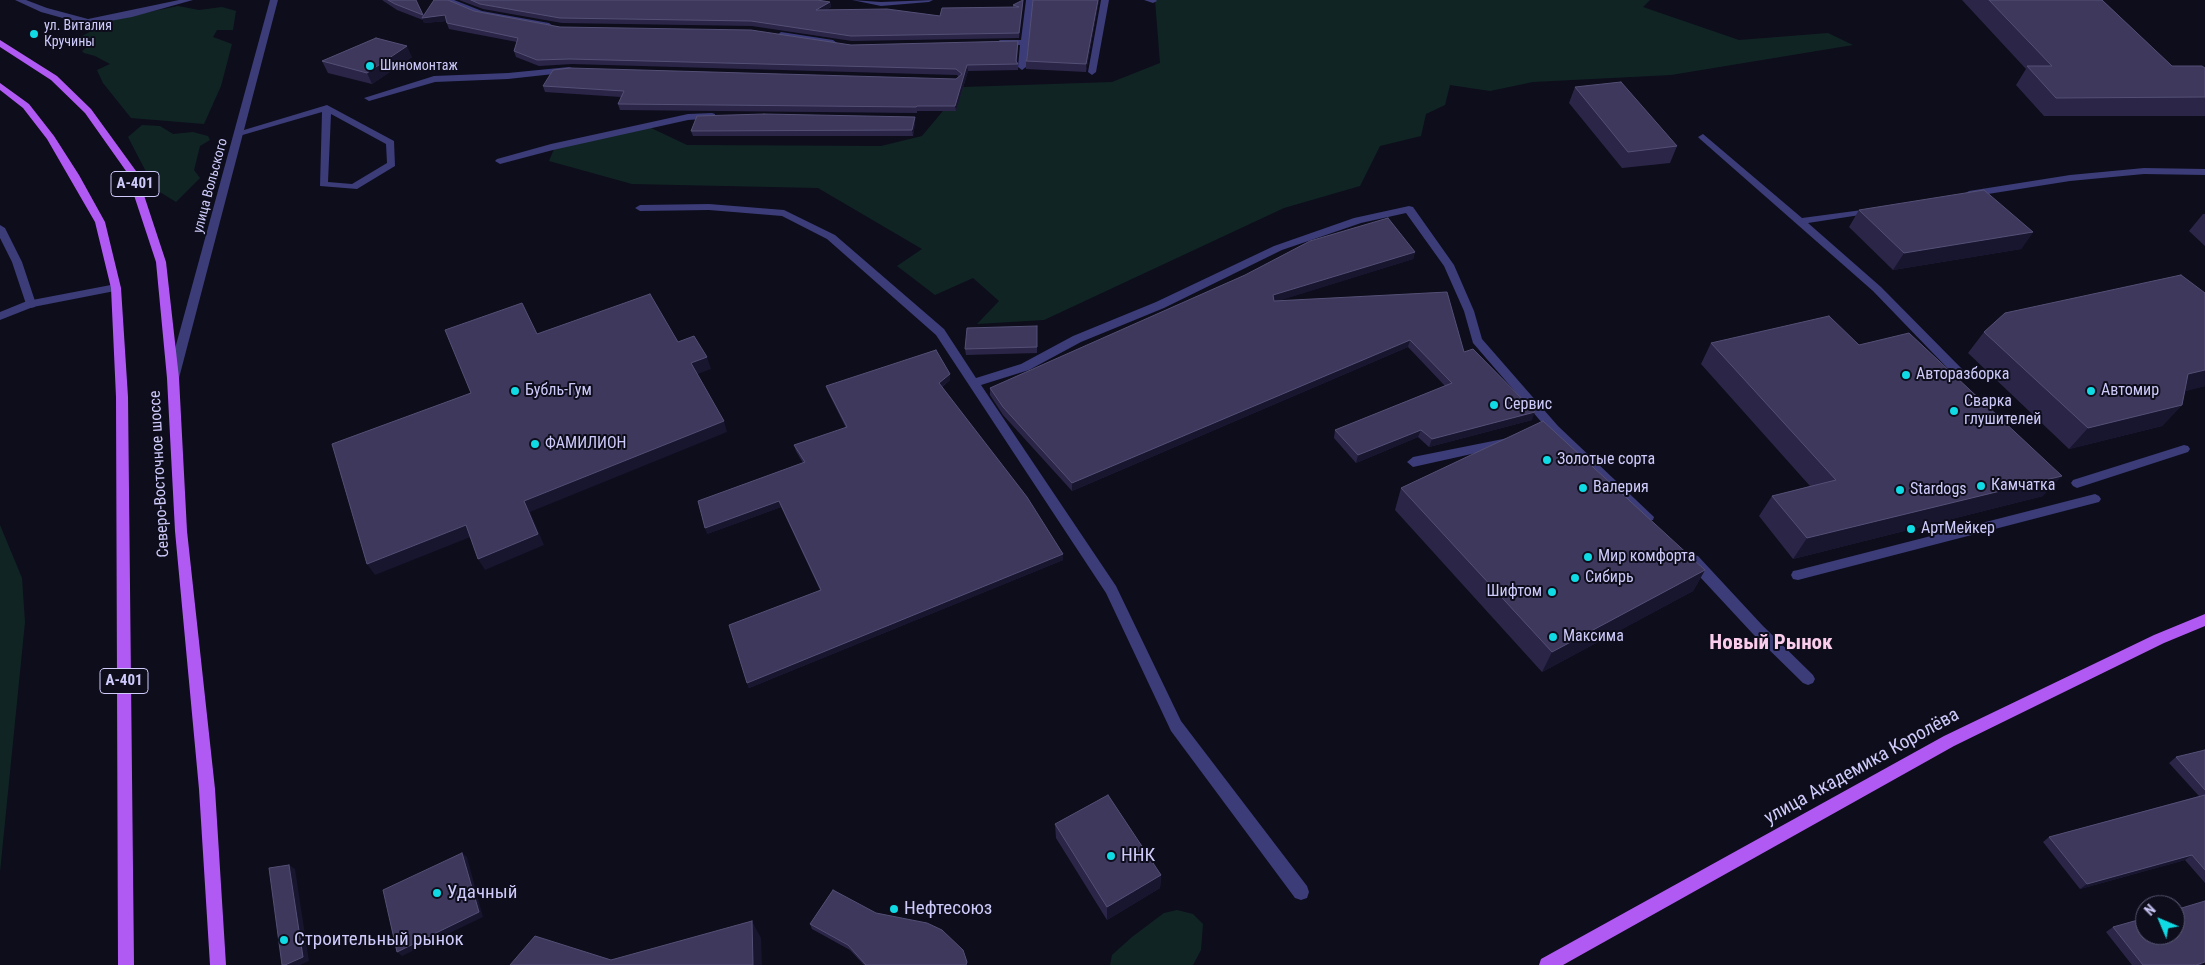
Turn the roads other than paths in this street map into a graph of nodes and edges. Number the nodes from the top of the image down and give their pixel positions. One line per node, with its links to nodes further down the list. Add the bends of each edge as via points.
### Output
1 (19, 0): 2 (street, via 88,22)
2 (189, 0)
3 (274, 0): 24 (street, улица Вольского)
4 (446, 0): 11 (street, via 480,13)
5 (856, 0): 6 (street, via 881,4)
6 (929, 0)
7 (1030, 0): 13 (street)
8 (1105, 0): 19 (street)
9 (1148, 0): 10 (street)
10 (1153, 1)
11 (562, 28)
12 (769, 33): 16 (street)
13 (1025, 42): 15 (street); 17 (street)
14 (0, 43): 37 (main road, Северо-Восточное шоссе / А-401, via 54,78 88,111 131,170 161,262)
15 (986, 43)
16 (844, 44)
17 (1022, 67)
18 (582, 70): 21 (street, via 434,79)
19 (1092, 72)
20 (0, 86): 33 (main road, Северо-Восточное шоссе / А-401, via 26,106 74,175 100,222)
21 (369, 98)
22 (327, 108): 22 (street, via 391,143 392,164 354,186 323,184); 24 (street)
23 (727, 116): 26 (street, via 688,117)
24 (239, 133): 37 (street, улица Вольского)
25 (1703, 137): 31 (street)
26 (500, 161)
27 (2205, 172): 28 (street, via 2144,171 2070,178)
28 (1954, 197)
29 (640, 208): 38 (street, via 709,207 784,213 831,237 940,332)
30 (1887, 208): 31 (street)
31 (1800, 222): 36 (street, via 1876,289)
32 (0, 228): 34 (street, via 17,262)
33 (116, 288): 34 (street); 52 (main road, Северо-Восточное шоссе / А-401, via 122,396)
34 (31, 304): 35 (street)
35 (0, 316)
36 (1962, 376)
37 (173, 378): 53 (main road, Северо-Восточное шоссе / А-401, via 181,532 207,789)
38 (974, 383): 39 (street, via 1025,367 1077,339 1160,305 1278,248 1358,220 1409,208 1449,265 1469,311 1477,340); 51 (street, via 1111,590 1176,726)
39 (1554, 429): 40 (street); 46 (street)
40 (1536, 434)
41 (1520, 439): 43 (street)
42 (2184, 449): 44 (street)
43 (1414, 462)
44 (2077, 483)
45 (2095, 499): 48 (street)
46 (1659, 528)
47 (1687, 554): 50 (street)
48 (1798, 576)
49 (2205, 620): 54 (main road, улица Академика Королёва, via 1949,741)
50 (1808, 679)
51 (1301, 892)
52 (126, 965)
53 (218, 965)
54 (1547, 965)

